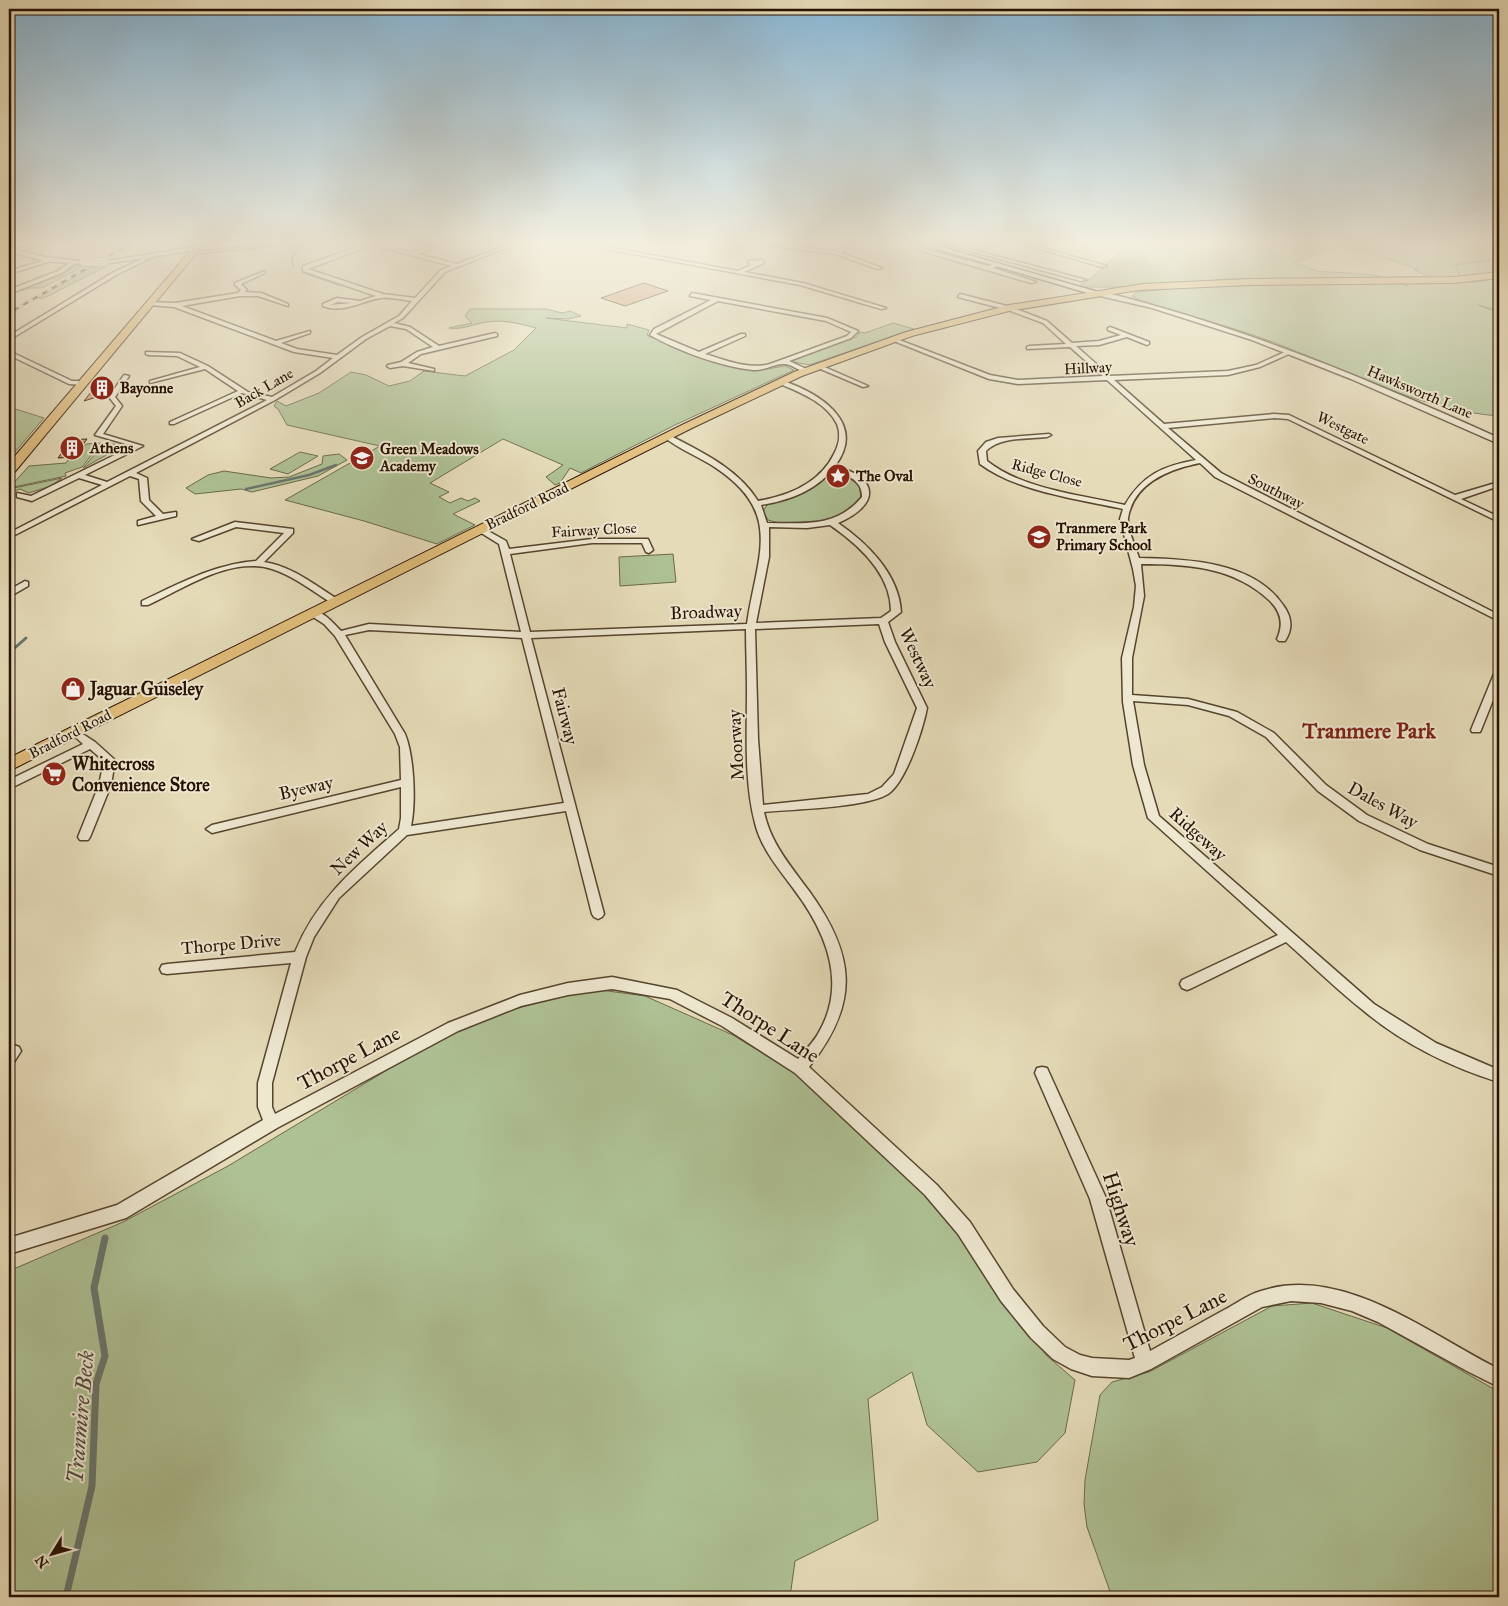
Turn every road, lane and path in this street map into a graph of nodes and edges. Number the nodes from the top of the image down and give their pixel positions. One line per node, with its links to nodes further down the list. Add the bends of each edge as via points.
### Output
1 (42, 318): 16 (street)
2 (137, 318): 40 (main road)
3 (208, 318): 20 (street)
4 (399, 318): 10 (street, Back Lane)
5 (680, 318): 27 (street, via 652,334)
6 (816, 318): 30 (street, via 855,331 849,337)
7 (971, 318): 17 (main road, Bradford Road)
8 (1035, 318): 22 (street, Southway, via 1045,322)
9 (1183, 318): 25 (street, Hawksworth Lane)
10 (391, 324): 23 (street, via 408,328); 28 (street, Back Lane, via 364,338)
11 (1110, 329): 15 (street)
12 (308, 332): 20 (street)
13 (737, 332): 27 (street, via 743,335)
14 (495, 335): 18 (street)
15 (1127, 336): 19 (street); 22 (street)
16 (9, 338)
17 (892, 339): 34 (main road, Bradford Road); 37 (street, Hillway, via 1001,380)
18 (475, 340): 21 (street); 23 (street)
19 (1147, 343)
20 (274, 344): 28 (street, via 304,353)
21 (482, 344)
22 (1069, 345): 24 (street); 37 (street, Southway)
23 (438, 348): 31 (street, via 419,353)
24 (1030, 348)
25 (1289, 352): 37 (street, Hillway, via 1258,366 1228,373); 48 (street, Hawksworth Lane)
26 (9, 353): 40 (street, via 71,383)
27 (701, 353): 30 (street, via 752,368)
28 (339, 357): 43 (street, Back Lane)
29 (143, 359): 33 (street, via 150,351 178,354)
30 (783, 362): 34 (street)
31 (403, 364): 32 (street); 35 (street)
32 (390, 366)
33 (206, 367): 38 (street); 42 (street)
34 (813, 368): 39 (main road, Bradford Road); 41 (street)
35 (432, 370)
36 (126, 376): 53 (street, via 112,397 119,406 99,435 140,446)
37 (1107, 379): 45 (street, Southway)
38 (152, 382)
39 (780, 382): 47 (main road, Bradford Road); 50 (street, via 825,405 840,422 842,442)
40 (83, 383): 51 (main road)
41 (865, 386)
42 (242, 391): 43 (street); 44 (street)
43 (273, 400): 52 (street, Back Lane)
44 (172, 422)
45 (1162, 426): 49 (street, Southway); 57 (street, Westgate, via 1289,417)
46 (1047, 435): 59 (street, Ridge Close, via 993,442 982,451 983,462 990,470 1009,478)
47 (667, 436): 58 (street, Moorway, via 724,468); 66 (main road, Bradford Road)
48 (1499, 441)
49 (1200, 461): 59 (street, via 1166,468 1142,486); 78 (street, Southway, via 1241,488)
50 (831, 467): 58 (street, via 814,482 791,495); 64 (street, via 856,478 867,493 855,510)
51 (9, 471)
52 (131, 474): 55 (street, Back Lane); 61 (street, via 143,478 145,501)
53 (80, 476): 55 (street); 56 (street, via 32,499)
54 (1499, 484): 57 (street)
55 (110, 485): 67 (street, Back Lane)
56 (20, 495)
57 (1455, 498): 62 (street, Westgate)
58 (756, 504): 65 (street, Moorway)
59 (1127, 508): 71 (street, Ridgeway, via 1125,525)
60 (173, 514): 61 (street)
61 (161, 517): 63 (street)
62 (1499, 520)
63 (141, 523)
64 (833, 523): 65 (street); 79 (street, Westway, via 874,561 894,590 896,612)
65 (765, 525): 80 (street, Moorway, via 764,566)
66 (481, 529): 70 (street, Fairway, via 503,544); 75 (main road, Bradford Road)
67 (9, 536)
68 (196, 539): 72 (street, via 235,524 290,531)
69 (649, 550): 70 (street, Fairway Close, via 645,541 592,541)
70 (506, 552): 82 (street, Fairway)
71 (1136, 561): 83 (street, via 1186,562 1226,571 1260,587 1281,608 1286,618 1287,630); 85 (street, Ridgeway, via 1140,601 1126,669)
72 (258, 564): 75 (street, via 274,567); 76 (street, via 238,565 215,572)
73 (26, 584): 74 (street)
74 (10, 590)
75 (336, 602): 77 (main road, Bradford Road)
76 (145, 603)
77 (313, 613): 81 (street, New Way); 87 (main road, Bradford Road)
78 (1499, 618)
79 (884, 621): 80 (street, Broadway); 93 (street, Westway, via 890,642 922,708 899,775 886,790 870,798)
80 (751, 627): 82 (street, Broadway); 93 (street, Moorway, via 751,730)
81 (339, 634): 82 (street, Broadway, via 369,627); 90 (street, New Way, via 400,734 405,746)
82 (526, 634): 92 (street, Fairway)
83 (1282, 639)
84 (1499, 674): 86 (street)
85 (1128, 698): 97 (street, Dales Way, via 1188,702 1233,714 1270,735 1322,788 1363,818 1424,847); 99 (street, Ridgeway, via 1144,785 1154,818)
86 (1476, 730)
87 (75, 732): 88 (street); 89 (main road, Bradford Road)
88 (91, 744): 91 (street); 96 (street, via 110,760 105,785)
89 (9, 765)
90 (407, 782): 94 (street, Byeway); 95 (street, New Way)
91 (9, 786)
92 (570, 806): 95 (street); 98 (street, Fairway)
93 (758, 809): 103 (street, Moorway, via 768,845 822,918 840,972 839,1003 825,1035)
94 (212, 829)
95 (404, 831): 100 (street, New Way, via 335,895 308,935)
96 (84, 837)
97 (1499, 872)
98 (598, 914)
99 (1287, 936): 102 (street); 105 (street, Ridgeway, via 1400,1031 1443,1055)
100 (299, 957): 101 (street, Thorpe Drive); 106 (street, New Way, via 265,1083 264,1107)
101 (166, 969)
102 (1187, 984)
103 (800, 1068): 106 (street, Thorpe Lane, via 727,1022 672,994 612,983 520,1001 454,1026); 108 (street, Thorpe Lane, via 931,1190 964,1228 1007,1295 1059,1353 1092,1367 1129,1369)
104 (1042, 1073): 108 (street, Highway, via 1098,1198)
105 (1499, 1076)
106 (272, 1123): 107 (street, Thorpe Lane, via 120,1212)
107 (9, 1246)
108 (1145, 1363): 109 (street, Thorpe Lane, via 1262,1299 1306,1291 1352,1302 1418,1332 1479,1370)
109 (1499, 1378)

